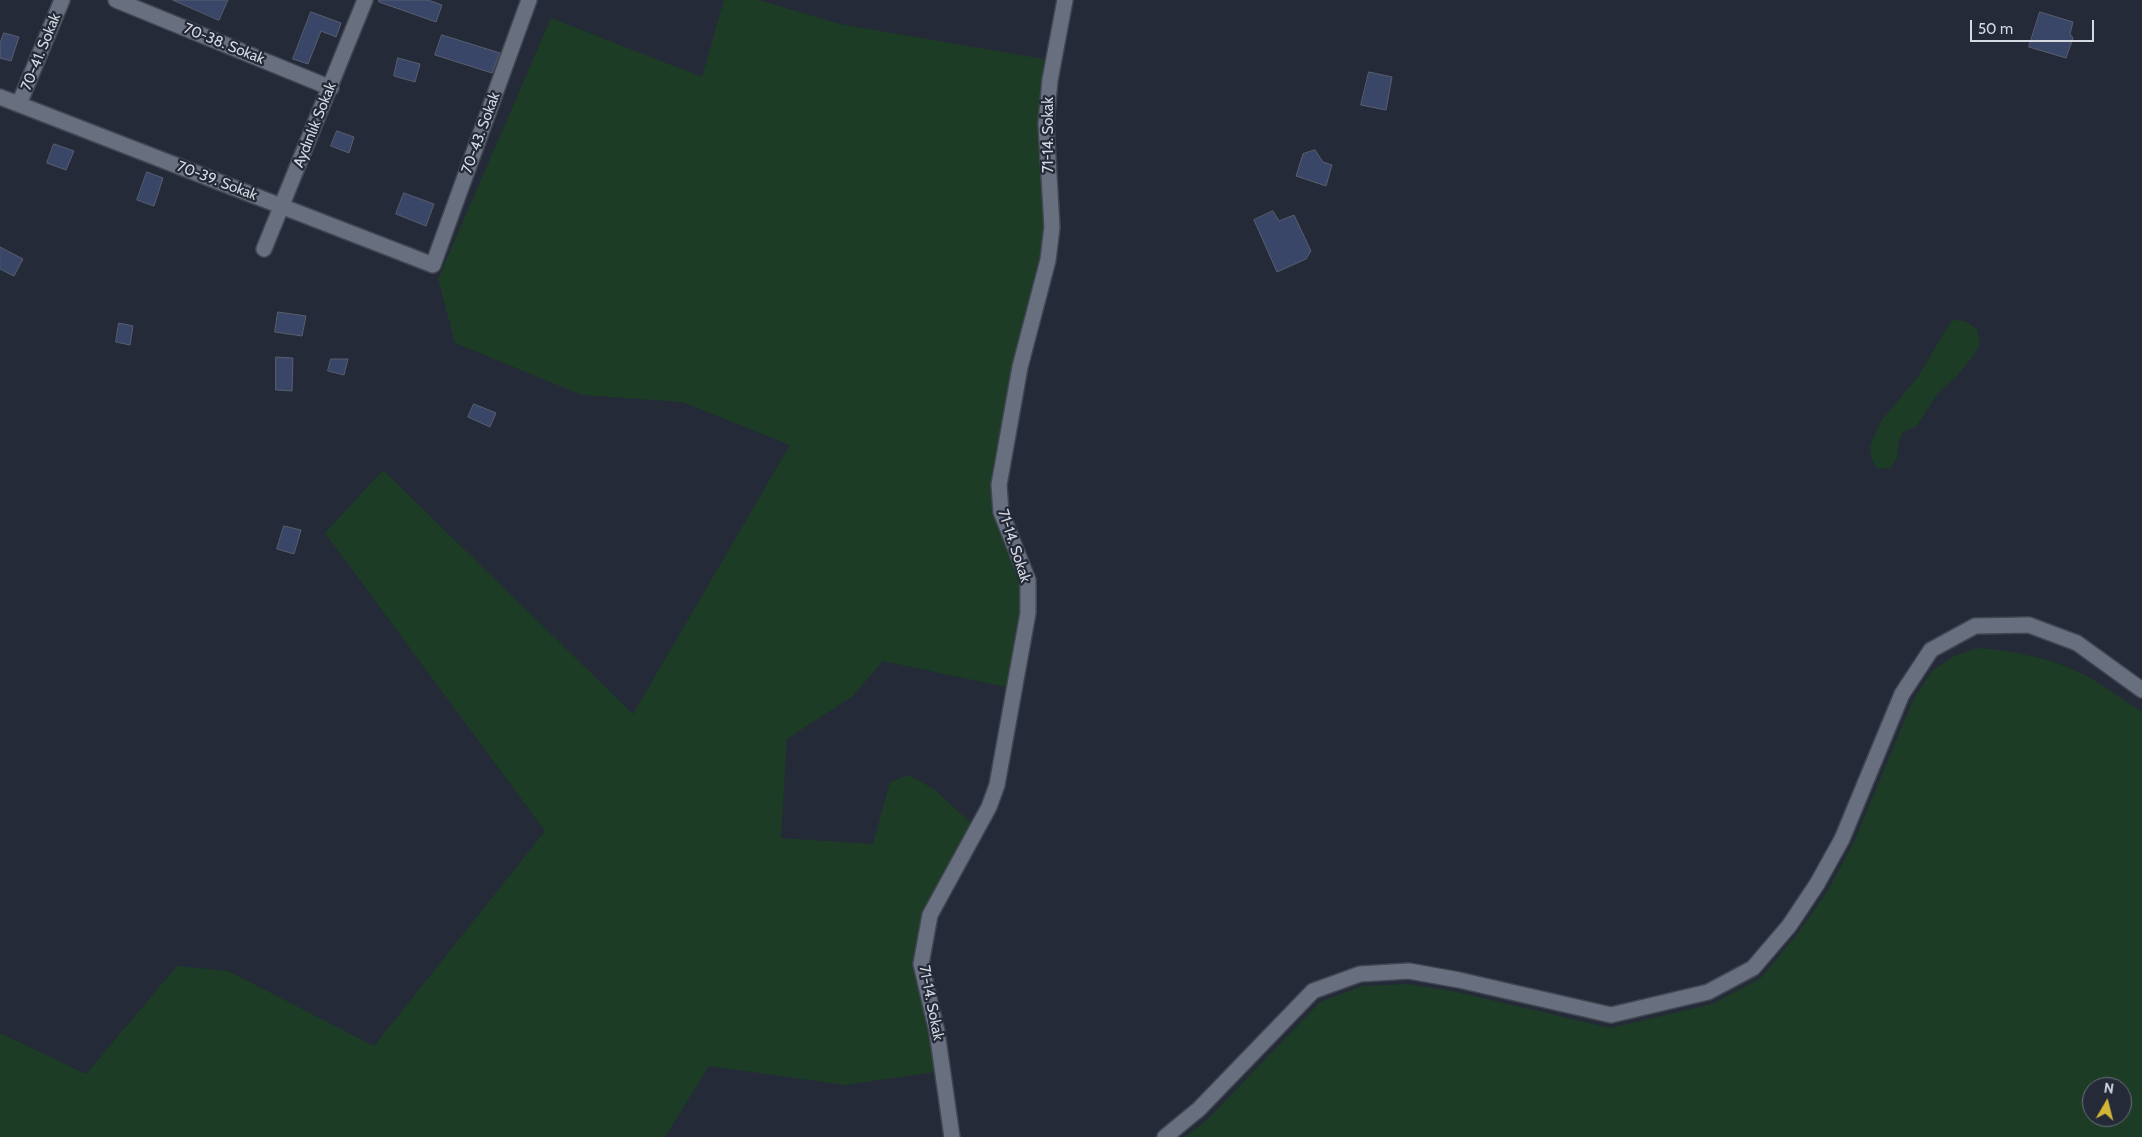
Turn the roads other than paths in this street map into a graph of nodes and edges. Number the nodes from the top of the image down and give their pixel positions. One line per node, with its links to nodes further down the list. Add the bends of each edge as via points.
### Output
1 (62, 0): 8 (street, 70-41. Sokak)
2 (116, 0): 6 (street, 70-38. Sokak)
3 (365, 0): 6 (street, Aydınlık Sokak)
4 (529, 0): 11 (street, 70-43. Sokak)
5 (1065, 0): 13 (street, 71-14. Sokak, via 1050,80 1046,124 1052,227 1048,260 1020,367 999,485 1001,512 1028,580 1028,613 997,785 989,806 930,915 921,964 937,1032)
6 (331, 88): 9 (street, Aydınlık Sokak)
7 (0, 96): 8 (street, 70-39. Sokak)
8 (20, 104): 9 (street, 70-39. Sokak)
9 (282, 206): 10 (street, Aydınlık Sokak); 11 (street, 70-39. Sokak)
10 (264, 249)
11 (433, 265)
12 (2142, 690): 14 (street, via 2077,643 2029,625 1976,626 1931,650 1906,687 1842,839 1793,919 1753,968 1708,992 1610,1015 1409,971 1360,974 1312,991 1199,1109)
13 (952, 1137)
14 (1165, 1137)

